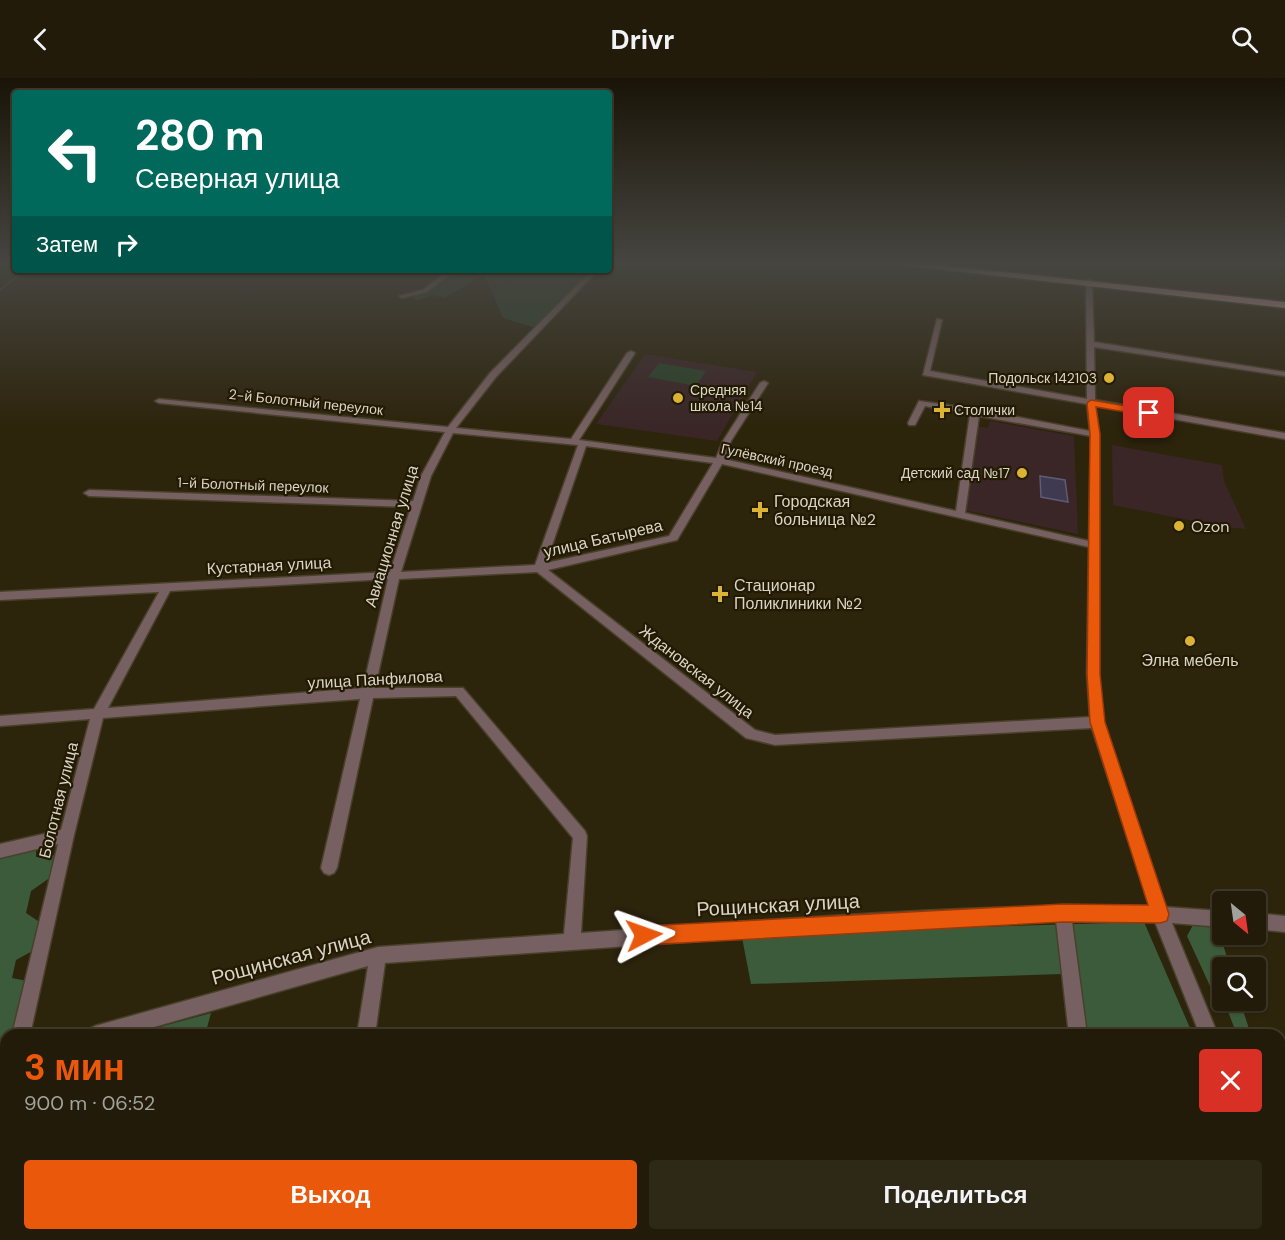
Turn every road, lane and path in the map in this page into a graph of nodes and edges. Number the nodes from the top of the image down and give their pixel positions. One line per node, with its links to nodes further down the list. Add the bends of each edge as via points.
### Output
1 (549, 318): 12 (street, Авиационная улица, via 493,375)
2 (1090, 318): 4 (street)
3 (939, 320): 9 (street, via 926,373)
4 (1090, 344): 6 (street); 9 (street)
5 (631, 353): 15 (street)
6 (1285, 374)
7 (764, 382): 16 (street, улица Батырева)
8 (159, 401): 12 (street, 2-й Болотный переулок)
9 (1091, 403): 13 (street); 14 (street)
10 (975, 411): 11 (street, via 922,403); 13 (street); 19 (street)
11 (912, 423)
12 (450, 430): 15 (street, Гулёвский проезд); 18 (street, Авиационная улица)
13 (1095, 434): 20 (street)
14 (1285, 436)
15 (578, 443): 16 (street, Гулёвский проезд); 21 (street)
16 (719, 461): 19 (street, Гулёвский проезд); 21 (street, улица Батырева, via 673,537)
17 (89, 493): 18 (street, 1-й Болотный переулок)
18 (416, 504): 22 (street, Авиационная улица)
19 (960, 516): 20 (street, Гулёвский проезд)
20 (1094, 545): 28 (street)
21 (539, 568): 22 (street, Кустарная улица); 28 (street, Ждановская улица, via 751,734 775,740)
22 (394, 576): 23 (street, Кустарная улица); 25 (street, Авиационная улица)
23 (167, 586): 24 (street, Кустарная улица); 26 (street, Болотная улица)
24 (1, 597)
25 (368, 693): 26 (street, улица Панфилова); 31 (street, Авиационная улица); 37 (street, улица Панфилова, via 459,691 580,836)
26 (98, 714): 27 (street, улица Панфилова); 29 (street, Болотная улица)
27 (0, 721)
28 (1097, 722): 33 (street)
29 (67, 835): 30 (street); 39 (street, Болотная улица)
30 (0, 851)
31 (329, 868)
32 (1063, 913): 33 (street, Рощинская улица); 37 (street, Рощинская улица); 42 (street)
33 (1160, 914): 34 (street, Рощинская улица); 43 (street)
34 (1212, 918)
35 (1266, 922): 36 (street)
36 (1285, 924)
37 (572, 940): 38 (street, Рощинская улица)
38 (378, 954): 40 (street, Рощинская улица); 41 (street)
39 (22, 1029)
40 (116, 1029)
41 (367, 1029)
42 (1077, 1029)
43 (1207, 1029)

